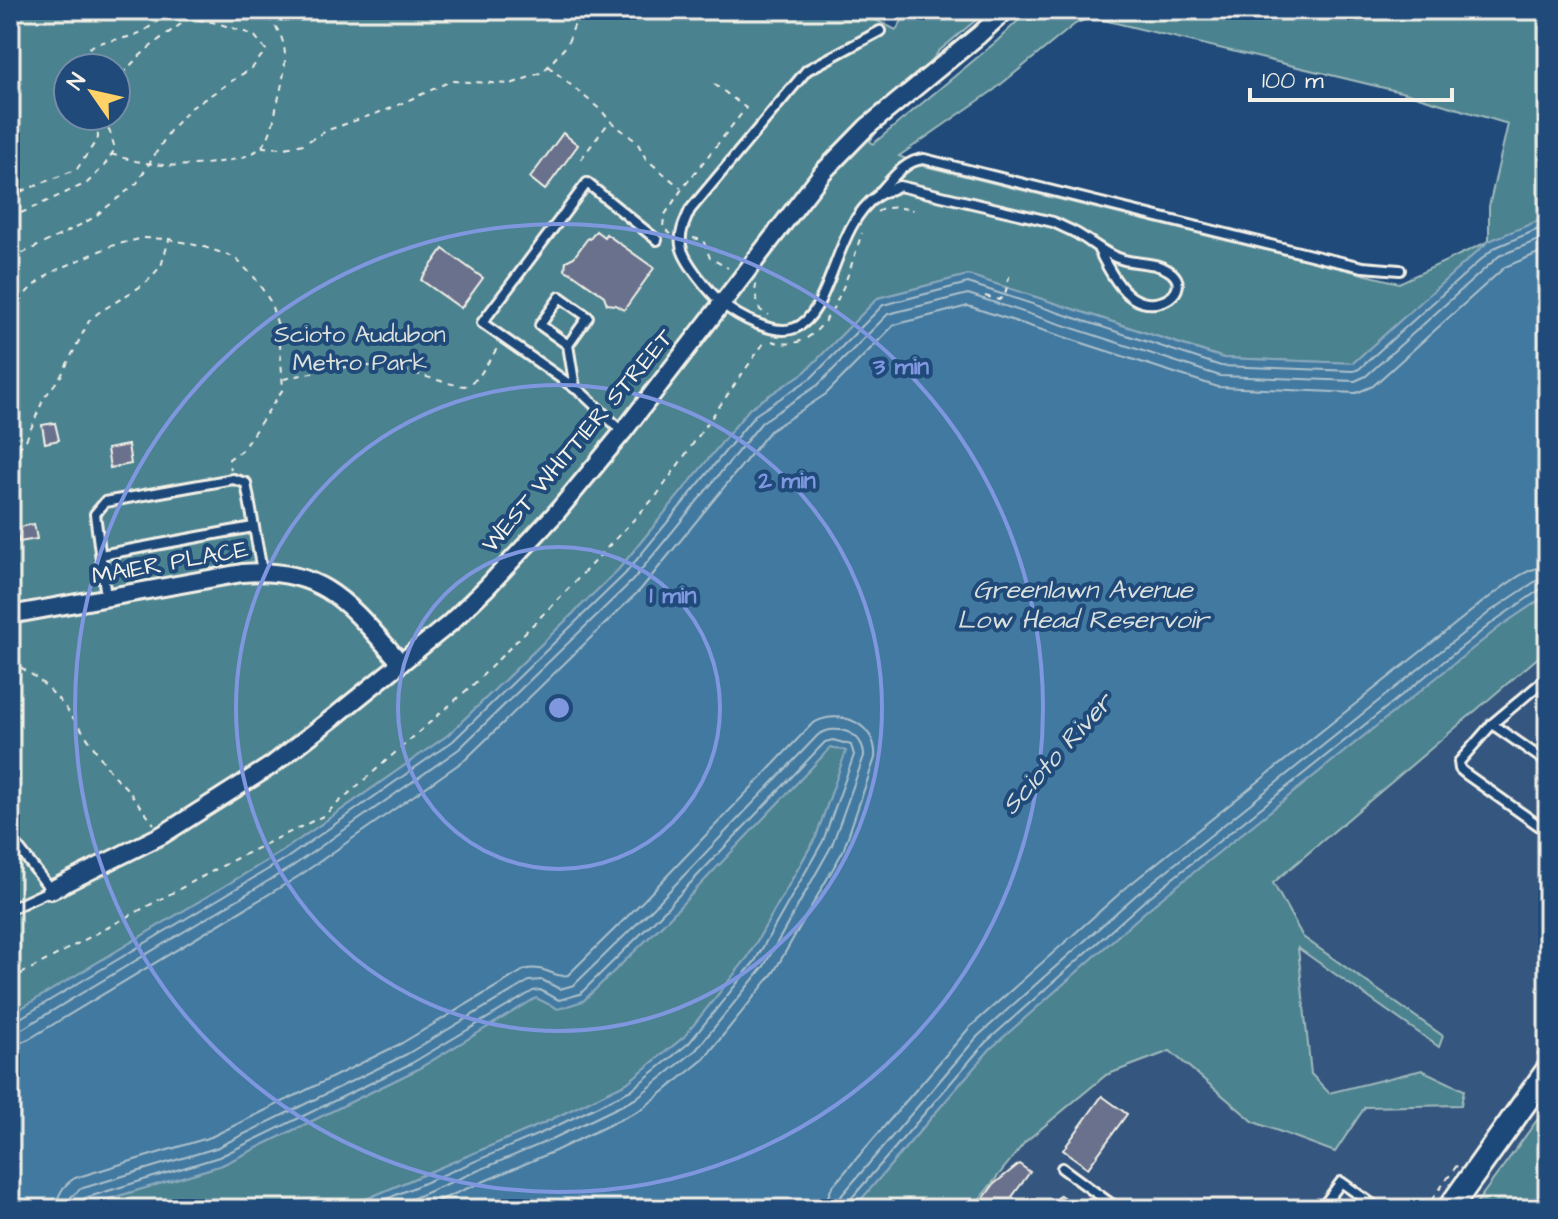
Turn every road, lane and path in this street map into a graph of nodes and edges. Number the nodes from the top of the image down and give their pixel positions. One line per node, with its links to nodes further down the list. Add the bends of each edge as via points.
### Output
1 (174, 10): 8 (path, via 139,34 103,41)
2 (258, 10): 6 (path)
3 (289, 10): 6 (path)
4 (577, 10): 10 (path, via 567,45)
5 (1006, 10): 29 (street, WEST WHITTIER STREET, via 844,149)
6 (268, 17): 14 (path, via 280,35 287,65 273,125)
7 (880, 31): 29 (lane, via 807,70 690,210 680,242 685,259)
8 (84, 52)
9 (132, 62): 17 (path, via 190,18 254,35 266,50 253,67 191,108)
10 (548, 66): 11 (path); 14 (path, via 511,84 451,81 303,144)
11 (610, 121): 16 (path); 18 (path)
12 (98, 132): 19 (path, via 77,169)
13 (110, 132): 15 (path, via 115,149)
14 (262, 147): 17 (path, via 240,158 201,165)
15 (111, 154): 17 (path); 21 (path, via 87,183)
16 (581, 159)
17 (149, 164): 25 (path, via 137,183 93,218)
18 (682, 189)
19 (10, 196)
20 (877, 196): 24 (lane, via 899,186 1024,215 1053,222); 26 (lane, via 909,163 924,159 1323,258); 29 (lane, via 856,217 809,321 773,330)
21 (10, 218)
22 (169, 239): 30 (path, via 143,238 111,246 50,273); 33 (path, via 234,257 255,278 279,329); 36 (path, via 161,266 146,283 89,321 26,440)
23 (657, 240): 31 (lane, via 587,183 482,323)
24 (1098, 248): 24 (lane, via 1172,274 1174,294 1161,304 1130,297)
25 (10, 255)
26 (1400, 270)
27 (1010, 273): 28 (path, via 1005,295 999,300)
28 (985, 296)
29 (722, 303): 35 (street, WEST WHITTIER STREET)
30 (10, 311)
31 (503, 339): 33 (path, via 478,378 465,386 388,367 333,368); 34 (lane)
32 (568, 345): 32 (lane, via 588,317 560,297 540,325); 34 (lane)
33 (282, 379): 37 (path, via 283,389 269,412 242,450 229,459)
34 (575, 388): 35 (lane)
35 (623, 432): 44 (street, WEST WHITTIER STREET, via 495,579)
36 (10, 458)
37 (233, 479): 38 (lane, via 246,483); 39 (lane, via 105,502 95,514)
38 (253, 527): 39 (lane); 40 (lane)
39 (101, 555): 41 (lane)
40 (262, 571): 41 (street, MAIER PLACE); 44 (street, MAIER PLACE, via 298,575 328,590)
41 (106, 598): 42 (street, MAIER PLACE)
42 (10, 615)
43 (10, 662): 49 (path, via 49,689)
44 (401, 663): 49 (street, WEST WHITTIER STREET, via 272,765)
45 (1548, 677): 46 (lane)
46 (1492, 724): 47 (lane); 48 (lane, via 1459,762 1460,769)
47 (1548, 763)
48 (1548, 832)
49 (162, 835): 51 (street, WEST WHITTIER STREET)
50 (10, 837): 51 (lane)
51 (51, 890): 52 (lane)
52 (10, 909)
53 (1548, 1070): 58 (main road)
54 (1062, 1168): 55 (lane)
55 (1118, 1209)
56 (1321, 1209): 57 (lane, via 1341,1182)
57 (1379, 1209)
58 (1449, 1209)

